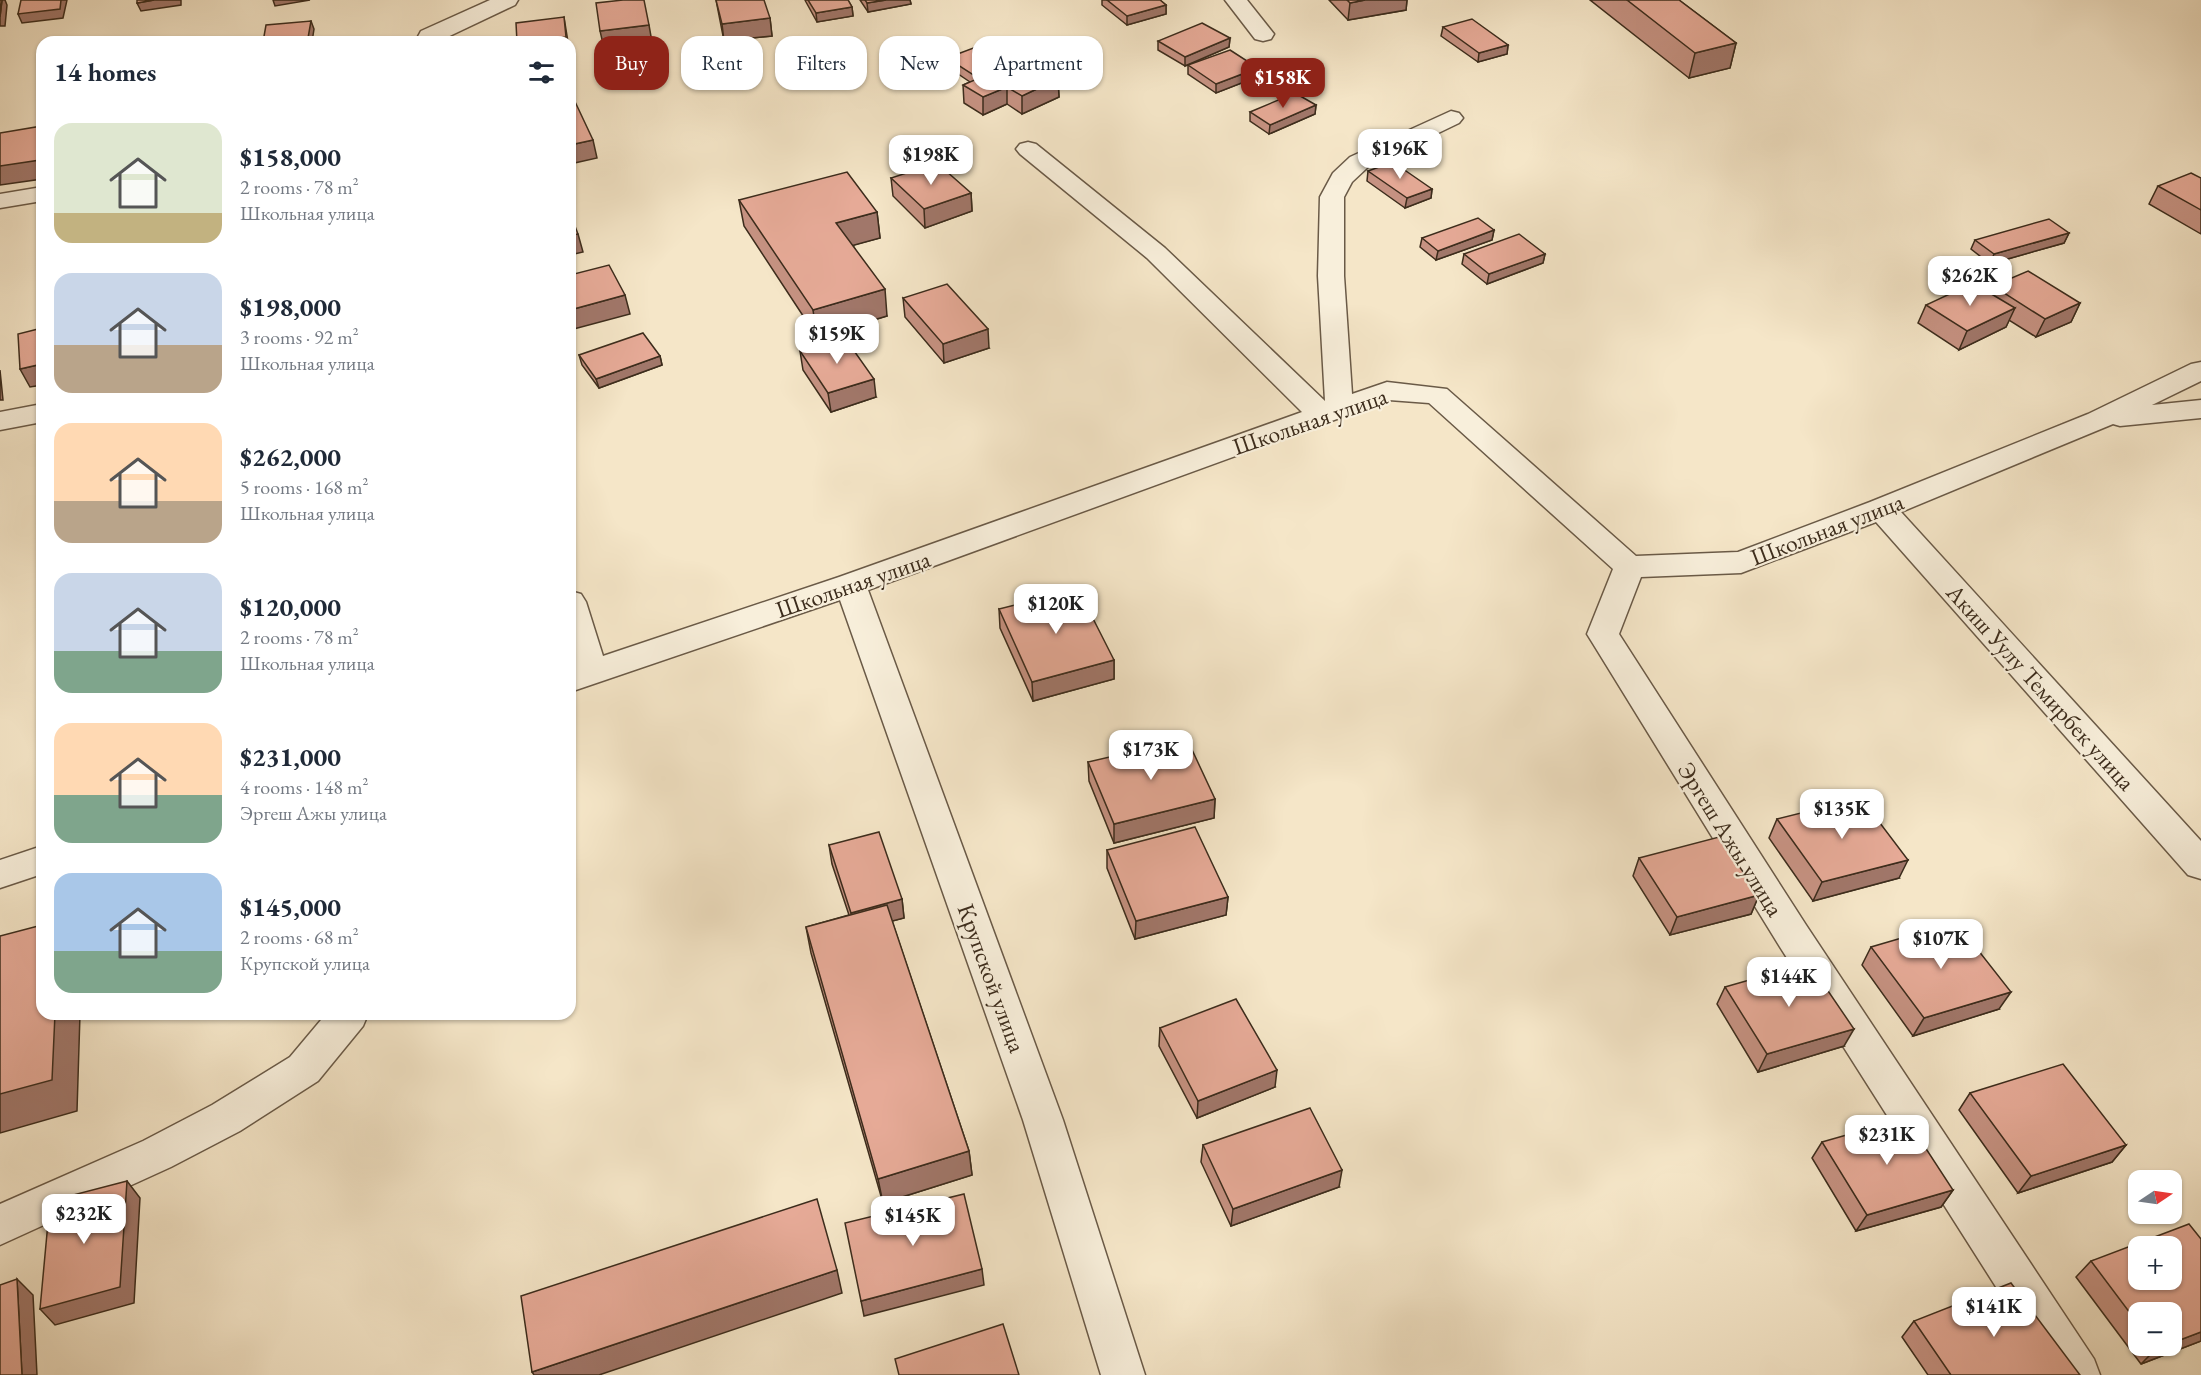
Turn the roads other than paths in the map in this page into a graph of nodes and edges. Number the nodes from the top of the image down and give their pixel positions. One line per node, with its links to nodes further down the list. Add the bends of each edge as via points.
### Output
1 (507, 0): 4 (street)
2 (1236, 0): 3 (street)
3 (1263, 34)
4 (429, 36)
5 (1451, 118): 11 (street, via 1359,162 1342,178 1332,197)
6 (1028, 149): 11 (street, via 1156,253)
7 (36, 195): 8 (street)
8 (0, 201)
9 (2201, 370): 13 (street, Школьная улица)
10 (2201, 409): 13 (street)
11 (1331, 412): 16 (street, Школьная улица, via 1388,391 1437,395); 17 (street, Школьная улица)
12 (36, 414): 14 (street)
13 (2098, 420): 15 (street, Школьная улица)
14 (0, 421)
15 (1881, 510): 16 (street, Школьная улица, via 1741,562); 21 (street, Акиш Уулу Темирбек улица)
16 (1629, 567): 26 (street, Эргеш Ажы улица, via 1603,634 1793,936)
17 (850, 585): 19 (street, Школьная улица); 25 (street, Крупской улица, via 1043,1120)
18 (576, 642): 19 (street)
19 (581, 676)
20 (36, 862): 22 (street)
21 (2201, 865)
22 (0, 874)
23 (345, 1020): 24 (street, via 304,1069 226,1118 157,1154)
24 (0, 1225)
25 (1123, 1375)
26 (2078, 1375)

